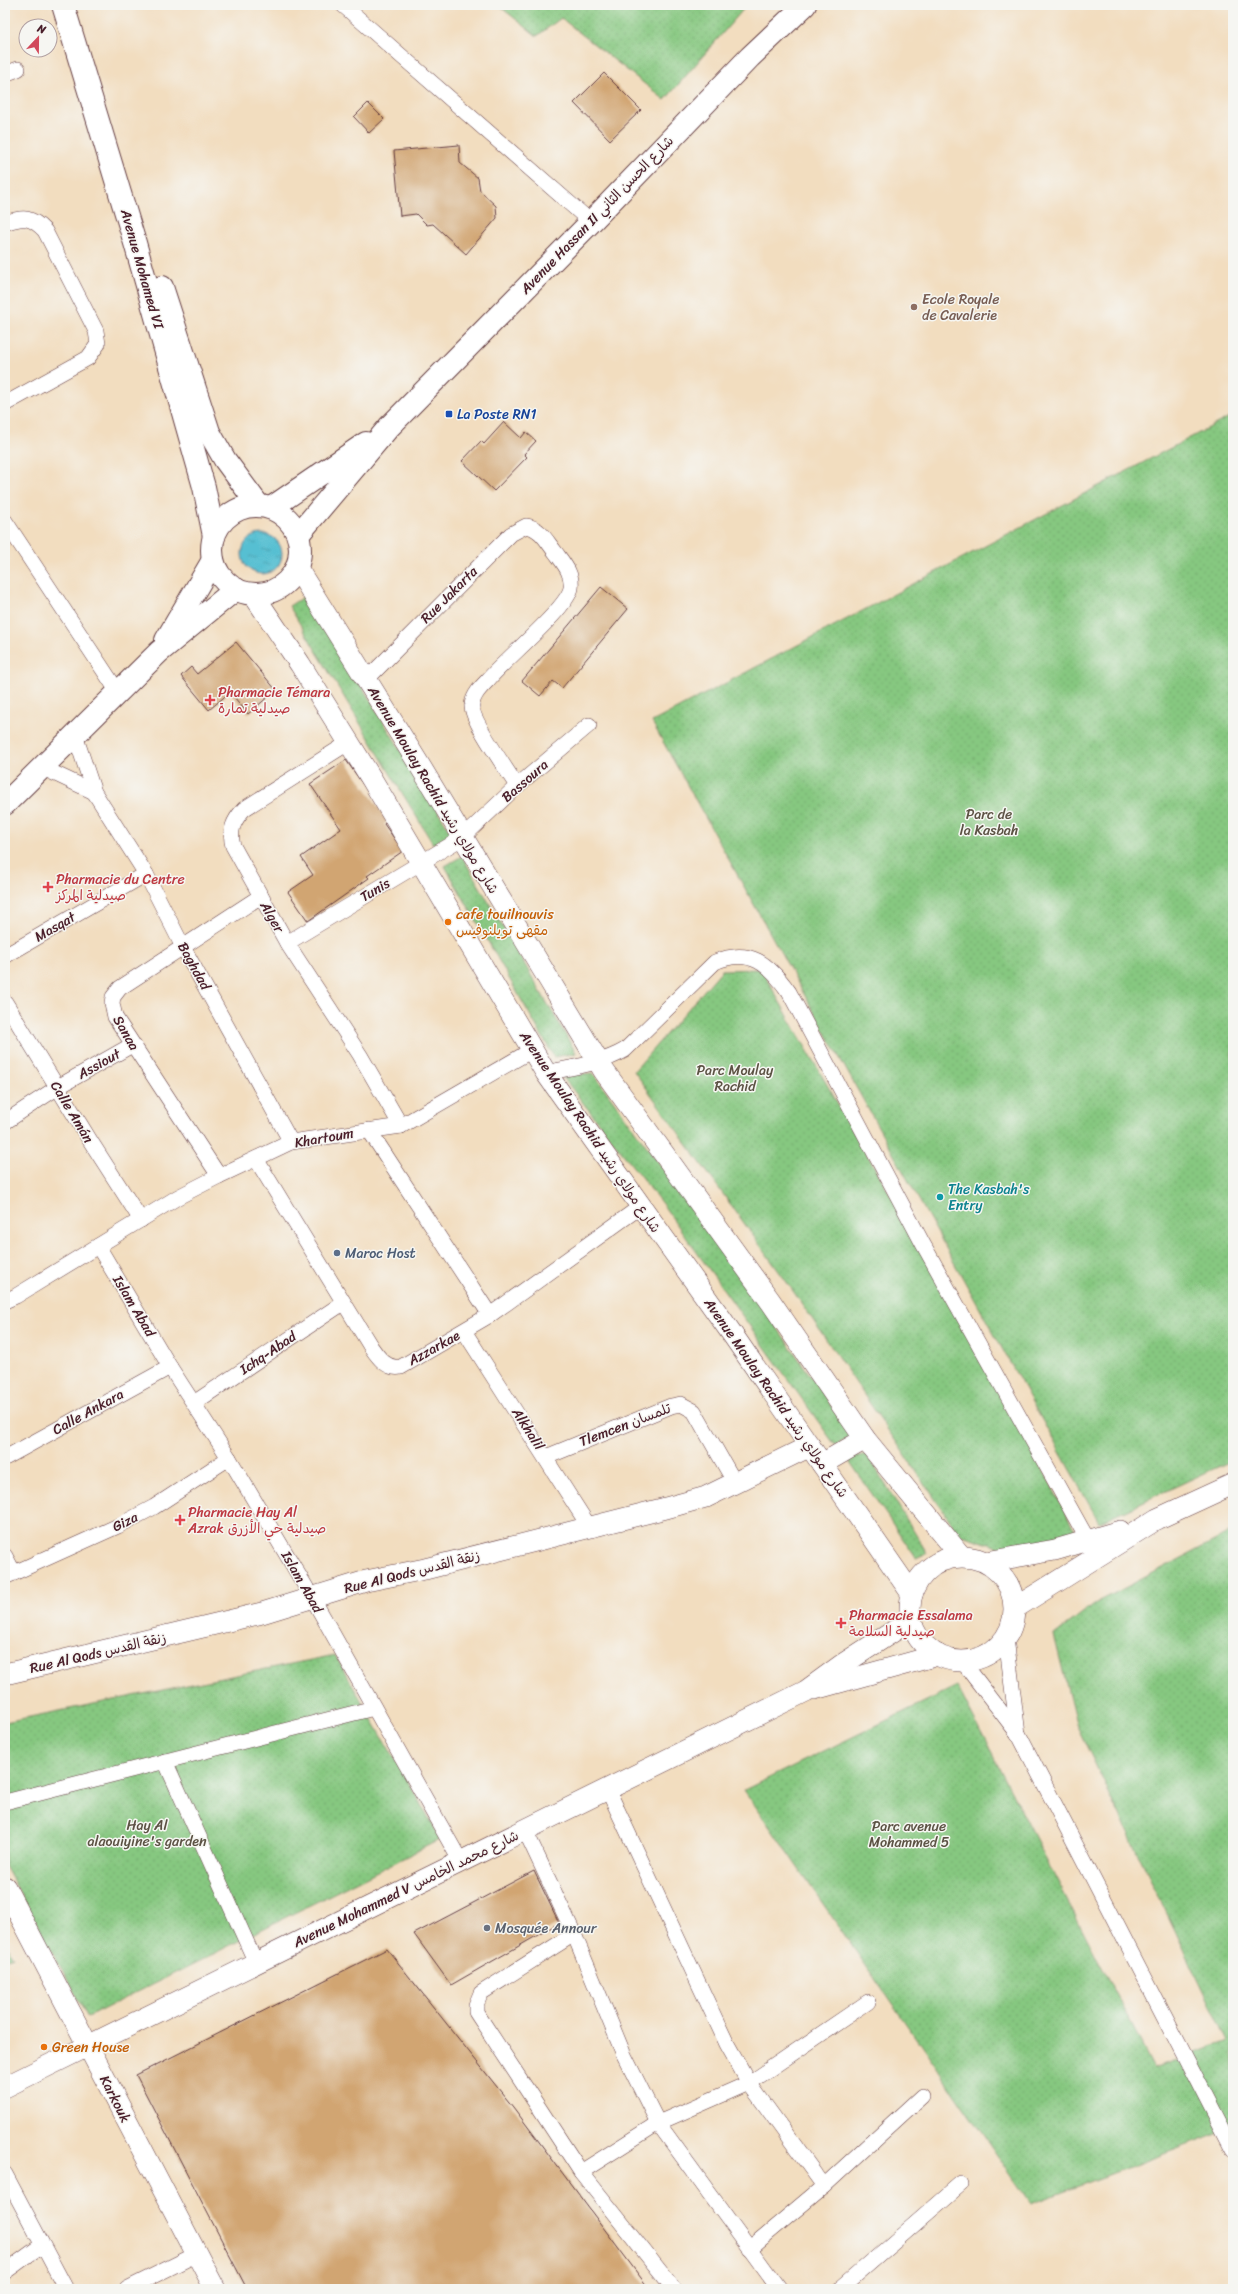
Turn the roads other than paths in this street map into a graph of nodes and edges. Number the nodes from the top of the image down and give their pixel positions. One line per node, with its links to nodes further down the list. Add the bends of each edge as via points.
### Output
1 (343, 5): 4 (street)
2 (805, 5): 4 (main road, Avenue Hassan II شارع الحسن الثاني, via 755,52)
3 (70, 9): 8 (main road, Avenue Mohamed VI, via 210,432 225,460); 11 (main road, Avenue Mohamed VI, via 198,463)
4 (591, 222): 7 (main road, Avenue Hassan II شارع الحسن الثاني)
5 (5, 223): 6 (street, via 29,219 45,231 96,331 98,344 88,358)
6 (5, 404)
7 (389, 427): 8 (main road, Avenue Hassan II شارع الحسن الثاني); 10 (main road, Avenue Hassan II شارع الحسن الثاني)
8 (265, 507): 10 (main road, via 283,515); 11 (main road, via 246,506 231,513 219,525)
9 (5, 522): 17 (street)
10 (298, 535): 13 (main road, via 300,546)
11 (214, 536): 12 (main road)
12 (213, 560): 14 (main road, via 222,577); 15 (main road)
13 (297, 568): 14 (main road, via 279,588 266,593); 16 (main road, Avenue Moulay Rachid شارع مولاي رشيد)
14 (245, 592): 15 (main road); 20 (main road, Avenue Moulay Rachid شارع مولاي رشيد, via 300,664)
15 (159, 652): 17 (main road)
16 (366, 680): 22 (street, Rue Jakarta, via 511,534 526,526 539,531 565,565 571,578 571,590 560,608 501,664 476,694 471,706 471,712 479,726); 25 (main road, Avenue Moulay Rachid شارع مولاي رشيد)
17 (118, 692): 19 (main road)
18 (589, 725): 22 (street, Bassoura)
19 (75, 734): 21 (main road); 23 (street, Baghdad)
20 (348, 743): 26 (main road, Avenue Moulay Rachid شارع مولاي رشيد); 28 (street, Alger, via 244,810 233,825 230,836 233,846)
21 (41, 767): 23 (street); 24 (main road)
22 (517, 786): 25 (street, Bassoura)
23 (94, 792): 27 (street, Baghdad)
24 (5, 804)
25 (462, 838): 26 (street, Tunis); 35 (main road, Avenue Moulay Rachid شارع مولاي رشيد)
26 (420, 863): 29 (street, Tunis); 34 (main road, Avenue Moulay Rachid شارع مولاي رشيد)
27 (146, 874): 30 (street, Baghdad); 31 (street, Masqat)
28 (261, 896): 29 (street, Alger); 30 (street, Sanaa)
29 (287, 943): 39 (street, Alger, via 360,1055)
30 (184, 948): 33 (street, Sanaa, via 120,988 113,997 115,1017); 41 (street, Baghdad)
31 (5, 956)
32 (5, 1002): 37 (street, Calle Amán)
33 (132, 1045): 37 (street, Assiout); 43 (street, Sanaa)
34 (532, 1050): 36 (main road, Avenue Moulay Rachid شارع مولاي رشيد); 39 (street, Khartoum)
35 (598, 1062): 36 (street); 53 (main road, Avenue Moulay Rachid شارع مولاي رشيد, via 771,1302); 63 (street, via 625,1050 715,962 730,955 746,957 762,962 776,974 789,992 923,1244)
36 (546, 1073): 44 (main road, Avenue Moulay Rachid شارع مولاي رشيد)
37 (58, 1087): 38 (street, Assiout); 45 (street, Calle Amán)
38 (5, 1122)
39 (401, 1126): 40 (street, Khartoum)
40 (369, 1130): 41 (street, Khartoum); 49 (street)
41 (291, 1142): 42 (street, Khartoum)
42 (256, 1159): 43 (street, Khartoum); 48 (street, Azzarkae)
43 (219, 1176): 45 (street, Khartoum)
44 (640, 1207): 49 (street, Azzarkae); 54 (main road, Avenue Moulay Rachid شارع مولاي رشيد)
45 (141, 1220): 46 (street, Khartoum)
46 (98, 1246): 47 (street, Khartoum); 51 (street, Islam Abad)
47 (11, 1299)
48 (343, 1303): 50 (street, Azzarkae, via 377,1356 385,1364 394,1367 401,1366); 52 (street, Ichq-Abad)
49 (490, 1315): 50 (street, Azzarkae)
50 (464, 1332): 55 (street, Alkhalil)
51 (170, 1367): 52 (street, Islam Abad); 56 (street, Calle Ankara)
52 (194, 1403): 57 (street, Islam Abad)
53 (865, 1439): 58 (main road); 65 (main road, Avenue Moulay Rachid شارع مولاي رشيد)
54 (810, 1446): 58 (main road, Avenue Moulay Rachid شارع مولاي رشيد); 59 (main road, Rue Al Qods زنقة القدس)
55 (546, 1456): 59 (street, Tlemcen تلمسان, via 681,1404 694,1411); 62 (street, Alkhalil)
56 (5, 1458)
57 (229, 1458): 67 (street, Giza, via 154,1507); 69 (street, Islam Abad)
58 (822, 1464): 68 (main road, Avenue Moulay Rachid شارع مولاي رشيد)
59 (735, 1484): 62 (main road, Rue Al Qods زنقة القدس, via 706,1497)
60 (1233, 1484): 61 (main road)
61 (1157, 1519): 63 (main road); 70 (main road)
62 (590, 1528): 69 (main road, Rue Al Qods زنقة القدس, via 366,1581)
63 (1089, 1542): 66 (main road)
64 (5, 1556): 67 (street)
65 (961, 1556): 66 (main road); 68 (main road, via 936,1564 925,1572)
66 (986, 1562): 70 (main road, via 1006,1580 1012,1592)
67 (9, 1575)
68 (912, 1594): 71 (main road)
69 (312, 1599): 75 (main road, Rue Al Qods زنقة القدس); 77 (street, Islam Abad)
70 (1015, 1608): 72 (main road, via 1013,1623)
71 (911, 1620): 73 (main road, via 916,1634); 76 (main road)
72 (1006, 1638): 74 (main road, via 994,1650 979,1659); 78 (street)
73 (938, 1655): 74 (main road); 76 (main road)
74 (962, 1661): 78 (street)
75 (5, 1674)
76 (806, 1691): 80 (main road, Avenue Mohammed V شارع محمد الخامس)
77 (374, 1708): 79 (street); 83 (street, Islam Abad)
78 (1019, 1736): 93 (street)
79 (165, 1761): 81 (street); 86 (street)
80 (608, 1790): 82 (main road, Avenue Mohammed V شارع محمد الخامس); 89 (street, via 698,1985)
81 (5, 1802)
82 (525, 1830): 83 (main road, Avenue Mohammed V شارع محمد الخامس); 85 (street)
83 (461, 1862): 86 (main road, Avenue Mohammed V شارع محمد الخامس)
84 (5, 1887): 88 (main road, Karkouk)
85 (574, 1934): 92 (street, via 624,2055); 94 (street, via 482,1993 476,2005 478,2018)
86 (256, 1963): 88 (main road, Avenue Mohammed V شارع محمد الخامس)
87 (868, 2002): 89 (street)
88 (88, 2047): 90 (main road, Avenue Mohammed V شارع محمد الخامس); 100 (main road, Karkouk)
89 (749, 2083): 92 (street); 97 (street)
90 (5, 2087)
91 (922, 2096): 97 (street)
92 (658, 2123): 94 (street); 99 (street)
93 (1233, 2150)
94 (581, 2172): 105 (street)
95 (5, 2174): 98 (street)
96 (961, 2184): 107 (street)
97 (824, 2186): 99 (street)
98 (42, 2245): 101 (street); 102 (street)
99 (748, 2249): 106 (street)
100 (197, 2254): 103 (street); 104 (main road, Karkouk)
101 (5, 2272)
102 (66, 2289)
103 (126, 2289)
104 (215, 2289)
105 (674, 2289)
106 (779, 2289)
107 (840, 2289)

